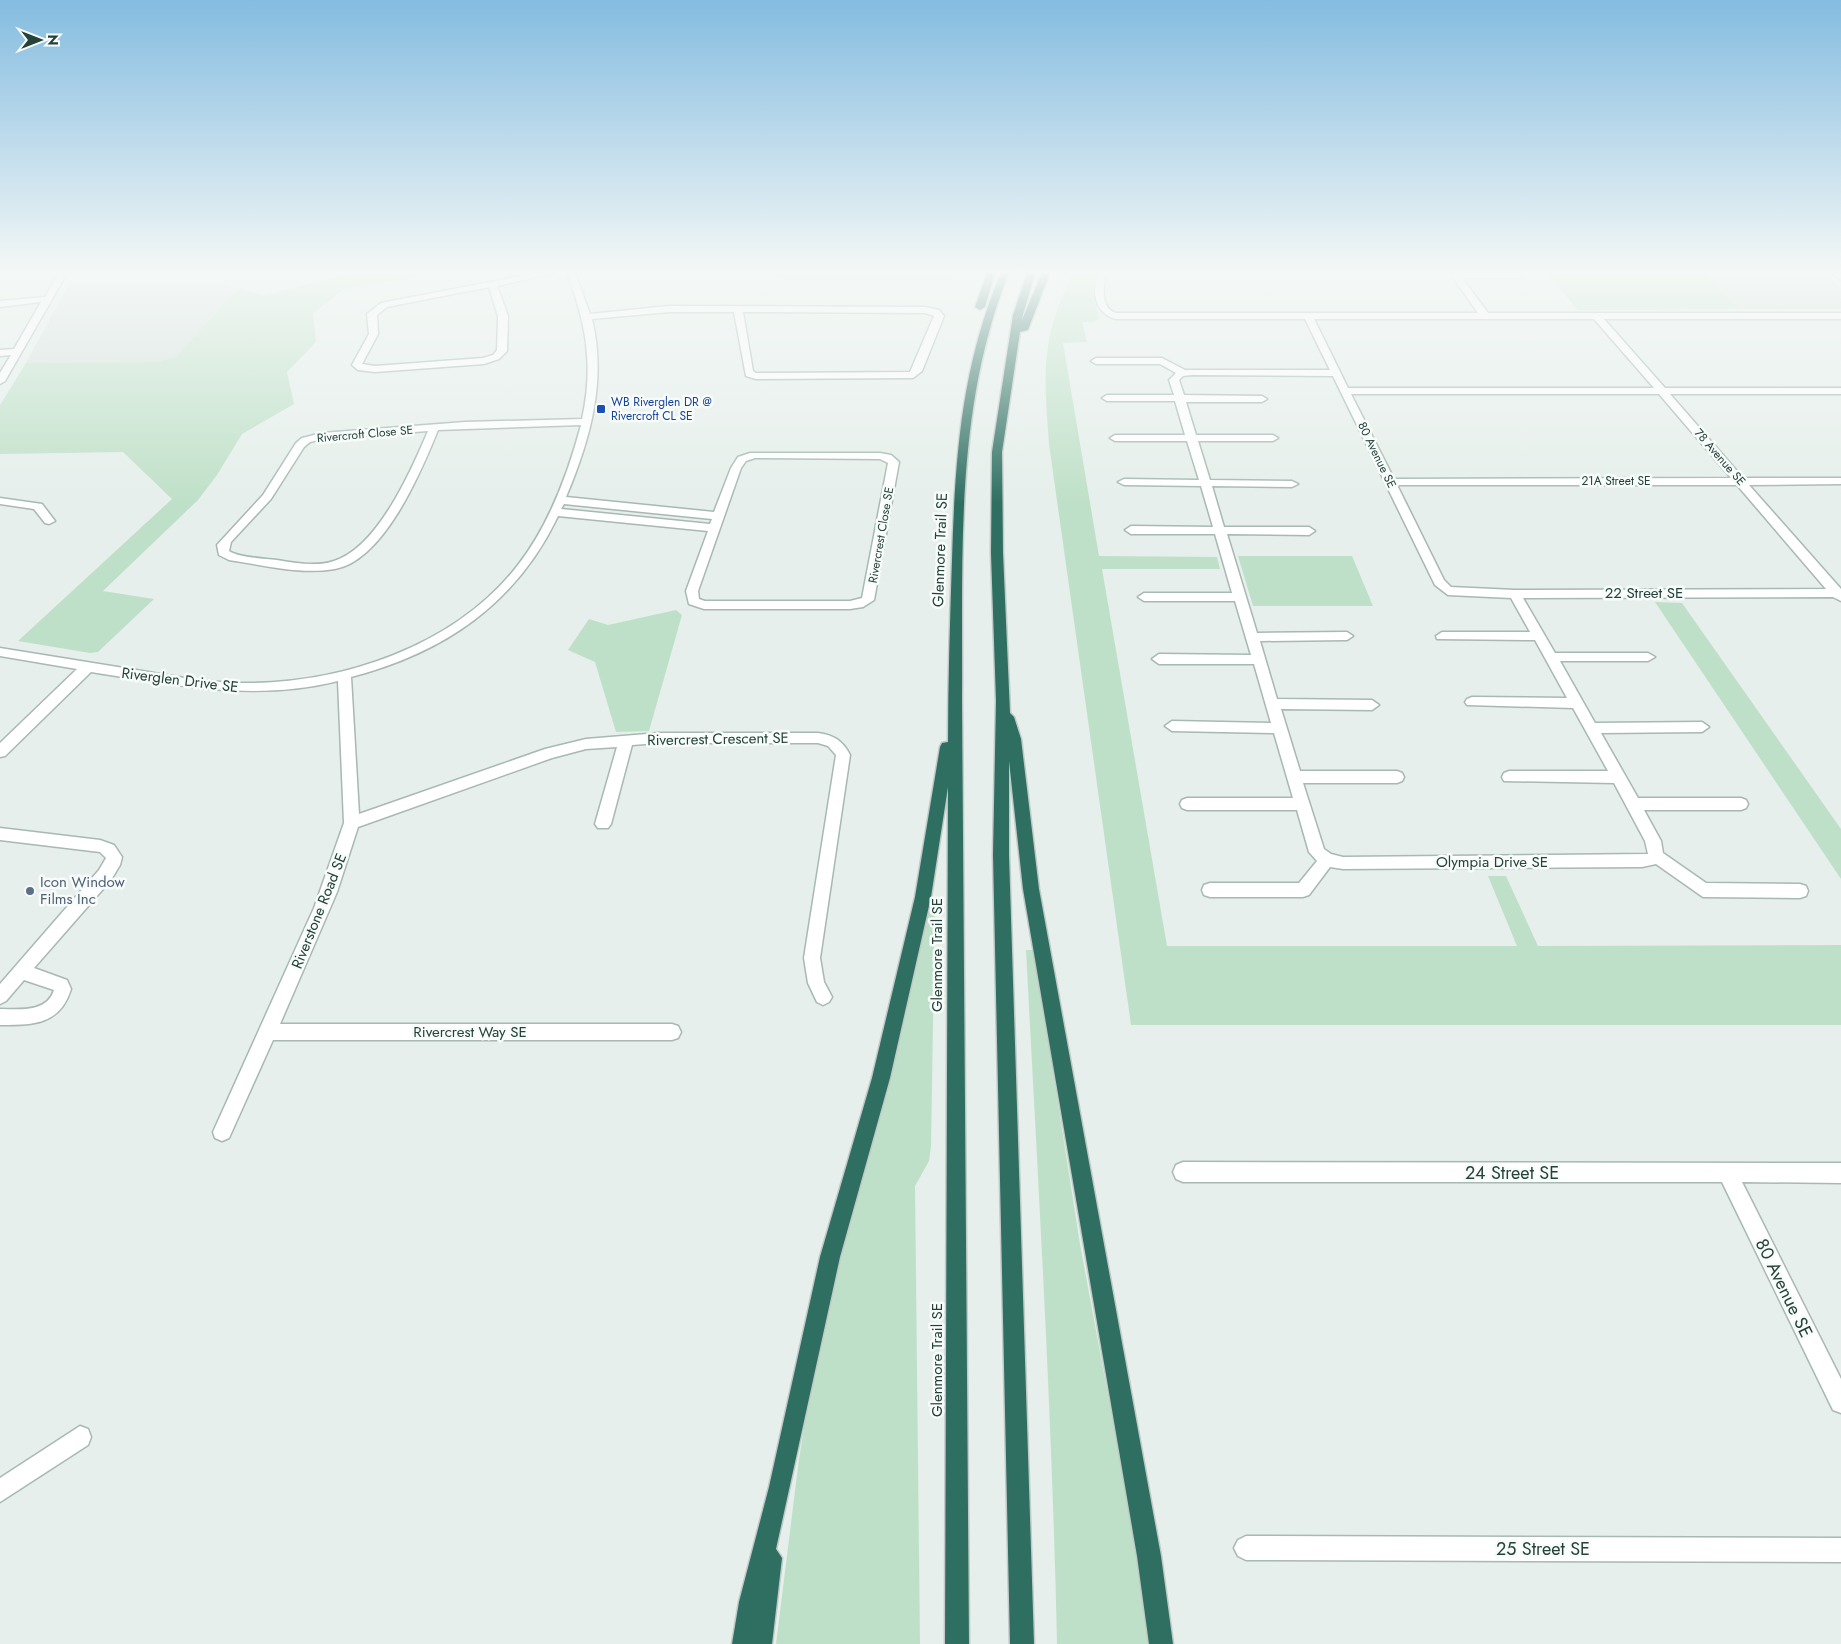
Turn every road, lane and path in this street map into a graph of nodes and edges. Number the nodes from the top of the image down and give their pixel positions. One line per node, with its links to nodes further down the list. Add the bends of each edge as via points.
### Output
1 (366, 350): 2 (street, via 357,365 375,369 484,361 496,357)
2 (502, 350)
3 (593, 350): 26 (street, Riverglen Drive SE, via 595,365)
4 (745, 350): 5 (street, via 749,374 756,376 911,376 917,373)
5 (926, 350)
6 (973, 350): 15 (highway)
7 (977, 350): 15 (highway, Glenmore Trail SE)
8 (1012, 350): 16 (highway)
9 (1016, 350): 16 (highway)
10 (1325, 350): 18 (street, 80 Avenue SE)
11 (1627, 350): 21 (street, 78 Avenue SE)
12 (18, 351): 13 (street); 19 (street)
13 (0, 353)
14 (1096, 361): 17 (street, via 1162,361)
15 (972, 367): 62 (highway, Glenmore Trail SE, via 964,426 958,542)
16 (1009, 371): 63 (highway, via 997,452)
17 (1183, 372): 18 (street); 24 (street, via 1174,380)
18 (1336, 373): 20 (street, 80 Avenue SE)
19 (0, 381)
20 (1345, 391): 21 (street); 35 (street, 80 Avenue SE)
21 (1664, 391): 22 (street); 31 (street, 78 Avenue SE)
22 (1841, 391)
23 (1107, 398): 24 (street)
24 (1179, 398): 25 (street); 29 (street)
25 (1262, 399)
26 (587, 422): 27 (street, Rivercroft Close SE); 37 (street, Riverglen Drive SE)
27 (434, 428): 27 (street, Rivercroft Close SE, via 394,510 350,560 334,566 309,566 229,556 223,552 226,540 267,497 306,440)
28 (1115, 438): 29 (street)
29 (1191, 438): 30 (street); 34 (street)
30 (1273, 438)
31 (1740, 481): 32 (street, 21A Street SE); 35 (street, 21A Street SE); 48 (street, 78 Avenue SE)
32 (1841, 481)
33 (1124, 482): 34 (street)
34 (1204, 482): 36 (street); 44 (street)
35 (1390, 482): 46 (street, 80 Avenue SE, via 1439,582)
36 (1292, 484)
37 (559, 500): 39 (street, Riverglen Drive SE); 40 (street)
38 (0, 501): 41 (street, via 38,506)
39 (554, 512): 42 (street); 61 (street, Riverglen Drive SE, via 515,578 479,612 408,653)
40 (719, 516): 42 (street, Rivercrest Close SE); 42 (street, Rivercrest Close SE, via 736,468 748,456 880,456 894,462 870,596 864,602 850,605 696,604 692,590)
41 (49, 521)
42 (715, 528)
43 (1131, 530): 44 (street)
44 (1219, 530): 45 (street); 50 (street)
45 (1309, 531)
46 (1448, 591): 47 (street, 22 Street SE)
47 (1515, 594): 48 (street, 22 Street SE); 53 (street)
48 (1839, 595)
49 (1144, 597): 50 (street)
50 (1239, 597): 54 (street)
51 (1347, 636): 54 (street)
52 (1442, 636): 53 (street)
53 (1540, 636): 56 (street)
54 (1251, 637): 59 (street)
55 (0, 652): 60 (street, Riverglen Drive SE)
56 (1551, 657): 57 (street); 65 (street)
57 (1648, 658)
58 (1159, 659): 59 (street)
59 (1258, 660): 66 (street)
60 (88, 667): 61 (street, Riverglen Drive SE, via 223,688 272,687); 73 (street)
61 (344, 676): 82 (street, Riverstone Road SE)
62 (955, 701): 101 (highway, via 924,897 882,1078 830,1257); 107 (highway, Glenmore Trail SE)
63 (1003, 701): 108 (highway, via 1001,855); 109 (highway, via 1014,739 1031,889 1149,1556)
64 (1472, 702): 65 (street)
65 (1577, 703): 71 (street)
66 (1272, 704): 67 (street); 70 (street)
67 (1372, 705)
68 (1172, 726): 70 (street)
69 (1702, 727): 71 (street)
70 (1279, 728): 74 (street)
71 (1591, 728): 77 (street)
72 (626, 740): 82 (street, Rivercrest Crescent SE, via 604,741 550,753); 83 (street); 91 (street, Rivercrest Crescent SE, via 818,738 830,741 840,749 843,764 812,958 816,983)
73 (0, 752)
74 (1294, 777): 75 (street); 79 (street)
75 (1398, 777)
76 (1509, 777): 77 (street)
77 (1619, 777): 80 (street)
78 (1187, 804): 79 (street)
79 (1302, 804): 86 (street, via 1317,852)
80 (1634, 804): 81 (street); 85 (street, via 1654,841)
81 (1741, 804)
82 (352, 823): 93 (street, Riverstone Road SE, via 342,862)
83 (603, 824)
84 (0, 834): 89 (street, via 100,846 109,849 114,856 112,865)
85 (1656, 856): 86 (street, Olympia Drive SE, via 1642,861 1343,863); 88 (street, via 1703,890)
86 (1327, 860): 87 (street, via 1302,890)
87 (1210, 890)
88 (1800, 891)
89 (23, 972): 90 (street); 92 (street, via 61,985 63,989 59,1000 39,1016)
90 (0, 996)
91 (823, 997)
92 (0, 1017)
93 (268, 1032): 94 (street, Rivercrest Way SE); 95 (street, Riverstone Road SE)
94 (672, 1032)
95 (222, 1132)
96 (1183, 1172): 98 (street, 24 Street SE)
97 (1841, 1173): 98 (street, 24 Street SE)
98 (1728, 1174): 99 (street, 80 Avenue SE)
99 (1841, 1402)
100 (80, 1437): 102 (street)
101 (780, 1487): 105 (highway, via 751,1602); 106 (highway)
102 (0, 1491)
103 (1246, 1548): 104 (street, 25 Street SE)
104 (1841, 1550)
105 (744, 1644)
106 (760, 1644)
107 (957, 1644)
108 (1022, 1644)
109 (1161, 1644)

